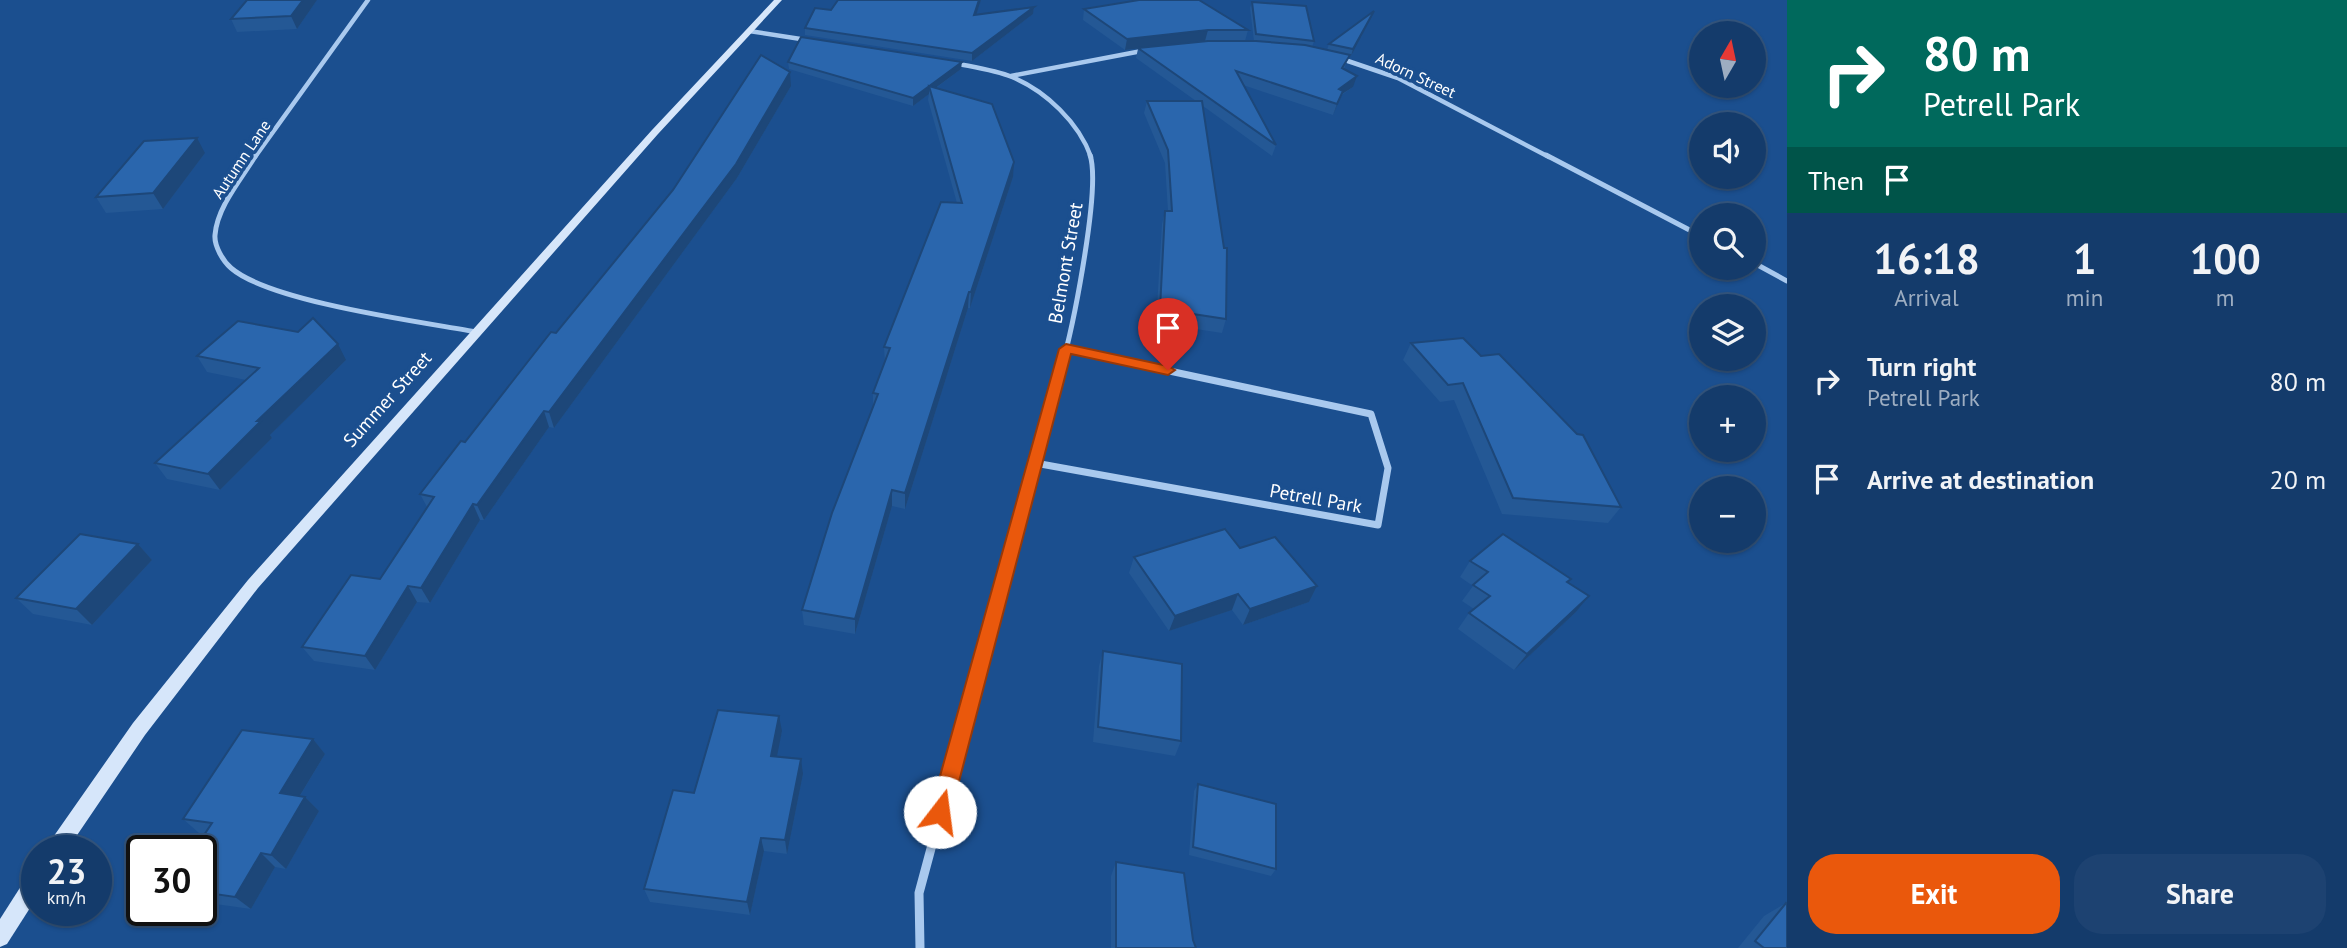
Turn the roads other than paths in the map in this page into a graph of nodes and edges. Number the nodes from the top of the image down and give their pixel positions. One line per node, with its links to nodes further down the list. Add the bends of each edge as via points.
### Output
1 (368, 0): 12 (street, Autumn Lane, via 220,214 215,235 219,252 233,270 267,286)
2 (778, 0): 3 (street, Summer Street)
3 (749, 31): 4 (street); 12 (street, Summer Street)
4 (814, 41)
5 (1149, 49): 8 (street)
6 (1332, 57): 9 (street, Adorn Street, via 1398,78)
7 (944, 61): 8 (street, Belmont Street)
8 (1010, 76): 13 (street, Belmont Street, via 1039,92 1071,121 1094,166 1093,199)
9 (1689, 230)
10 (1766, 270): 11 (street)
11 (1787, 281)
12 (477, 332): 15 (street, Summer Street, via 253,584 139,729)
13 (1066, 349): 14 (street, Belmont Street); 14 (street, Petrell Park, via 1371,414 1388,468 1378,525)
14 (1035, 463): 18 (street, Belmont Street, via 919,893)
15 (66, 835)
16 (21, 904): 17 (street)
17 (0, 937)
18 (920, 948)

